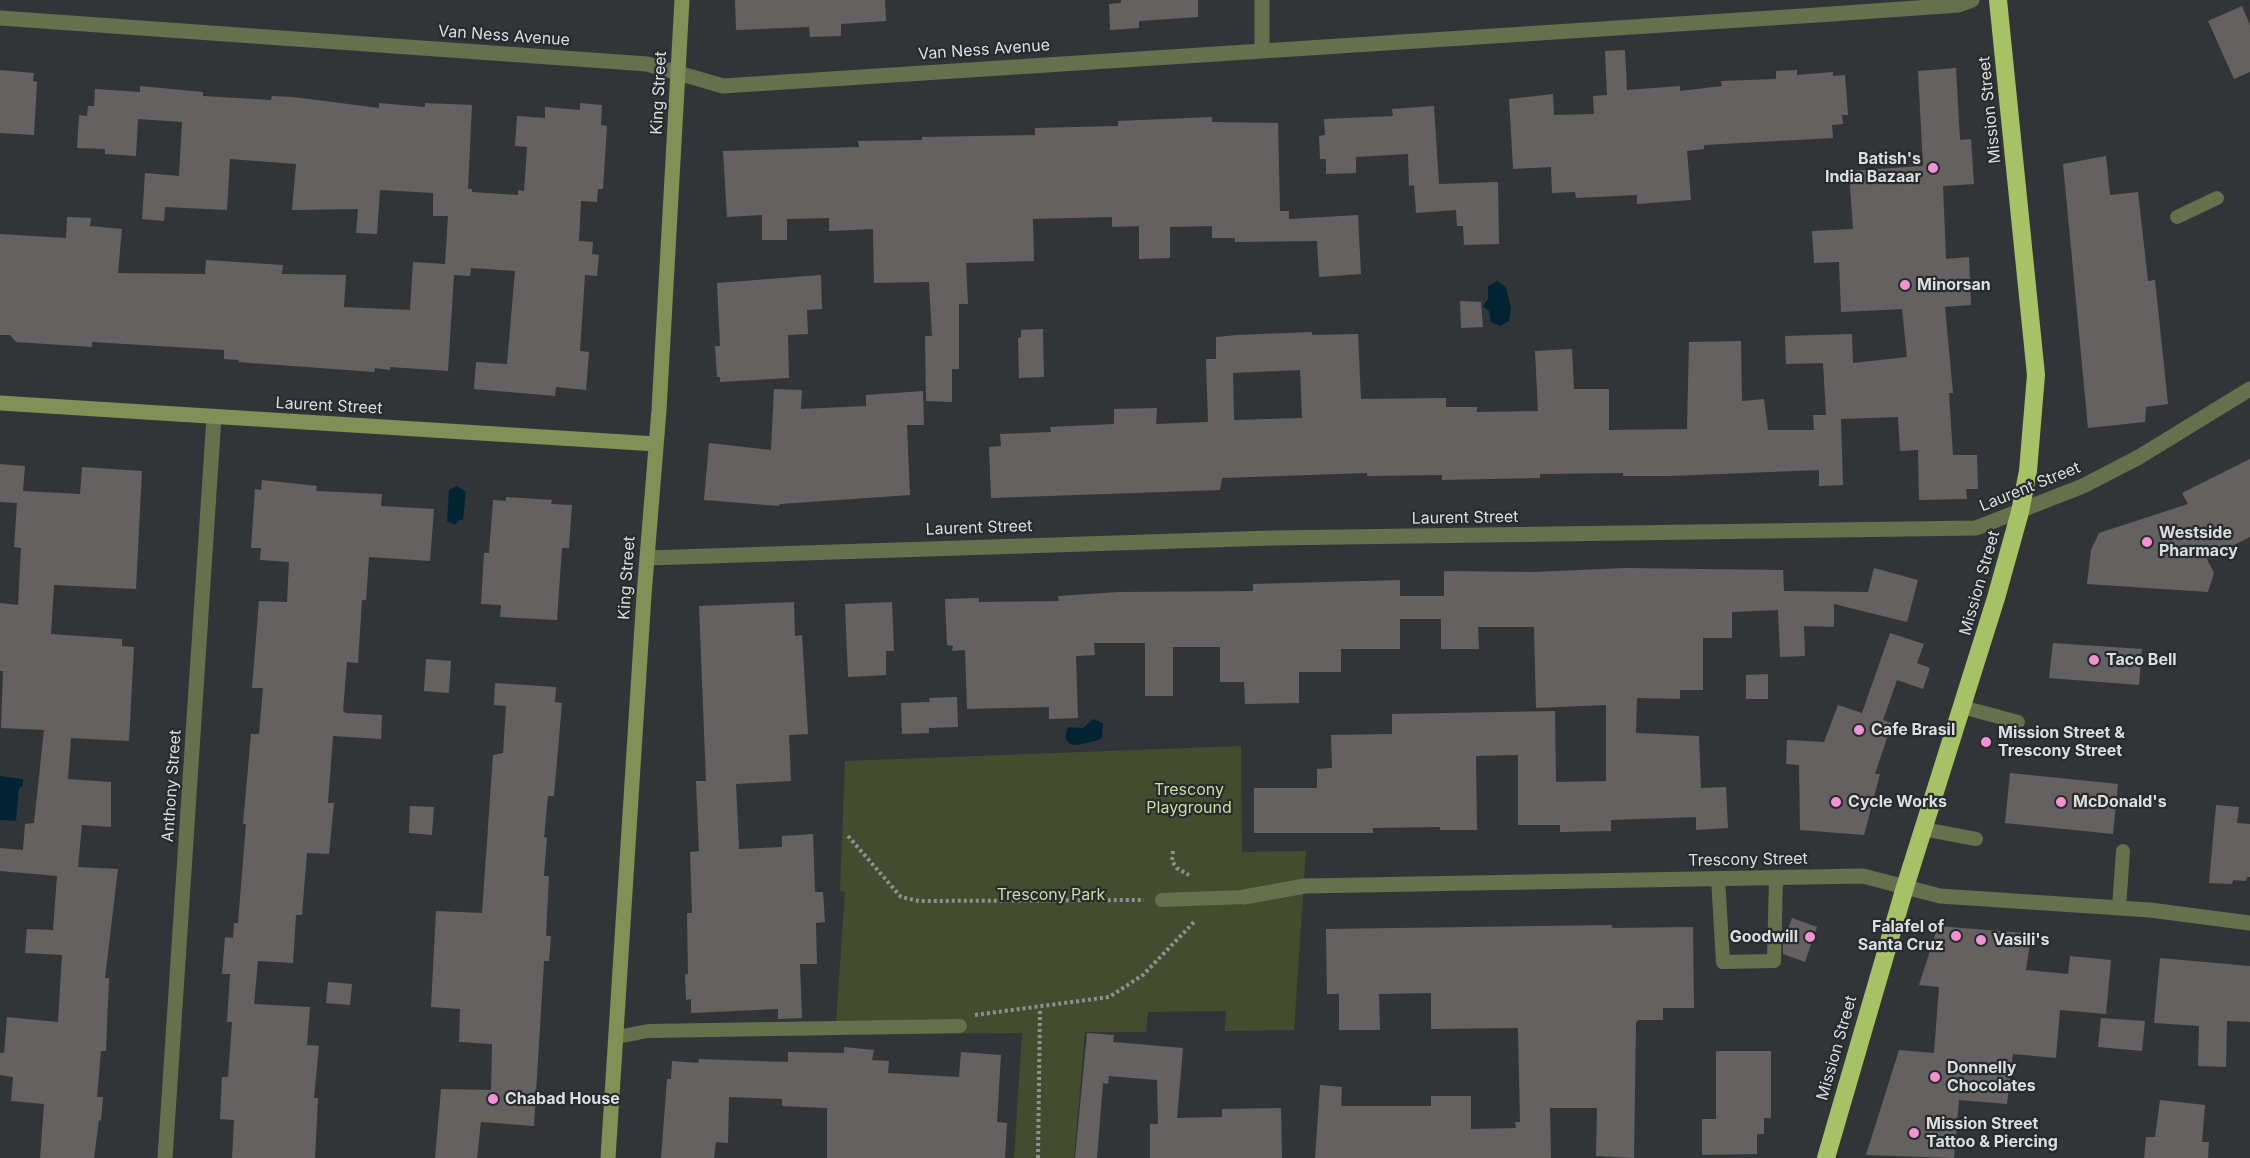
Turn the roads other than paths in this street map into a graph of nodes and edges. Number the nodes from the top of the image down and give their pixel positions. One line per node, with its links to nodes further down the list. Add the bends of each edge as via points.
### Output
1 (682, 0): 7 (street, King Street)
2 (1262, 0): 6 (street)
3 (1972, 0): 6 (street, Van Ness Avenue, via 1959,5 1828,15)
4 (1998, 0): 14 (highway, Mission Street, via 2036,375 2028,471)
5 (0, 18): 7 (street, Van Ness Avenue, via 647,64)
6 (1262, 49): 7 (street, Van Ness Avenue, via 723,86)
7 (678, 74): 13 (street, King Street)
8 (2217, 198): 9 (lane)
9 (2177, 217)
10 (2250, 389): 14 (street, Laurent Street, via 2139,457)
11 (0, 404): 12 (street, Laurent Street)
12 (214, 417): 13 (street, Laurent Street); 30 (street, Anthony Street)
13 (656, 444): 15 (street, King Street)
14 (2020, 512): 15 (street, Laurent Street, via 1968,528 1272,538); 16 (highway, Mission Street)
15 (647, 558): 29 (street, King Street)
16 (1962, 707): 17 (lane); 18 (highway, Mission Street)
17 (2018, 722)
18 (1923, 830): 19 (lane); 23 (highway, Mission Street)
19 (1976, 840)
20 (2123, 851): 26 (lane)
21 (1776, 877): 22 (street, Trescony Street); 22 (lane, via 1774,961 1723,962); 23 (street, Trescony Street, via 1863,876)
22 (1718, 878): 24 (street, Trescony Street, via 1305,886)
23 (1905, 887): 26 (street, Trescony Street, via 1940,896); 32 (highway, Mission Street)
24 (1244, 897): 25 (lane)
25 (1162, 900)
26 (2119, 908): 27 (street, Trescony Street)
27 (2250, 923)
28 (960, 1026): 29 (lane, via 648,1031)
29 (617, 1037): 31 (street, King Street)
30 (165, 1158)
31 (608, 1158)
32 (1826, 1158)

